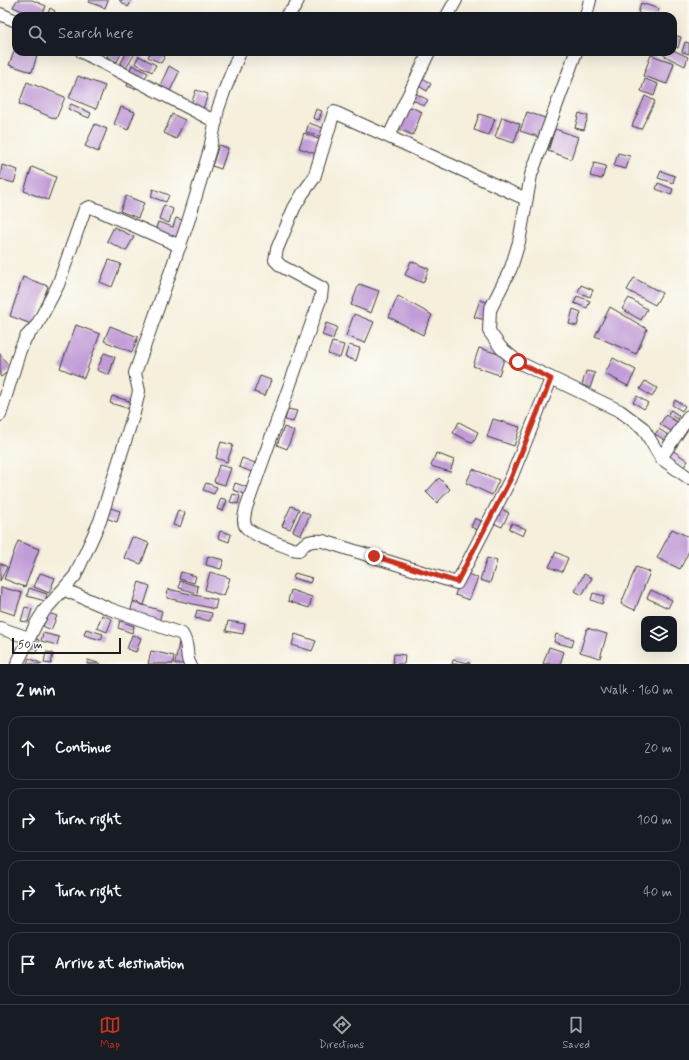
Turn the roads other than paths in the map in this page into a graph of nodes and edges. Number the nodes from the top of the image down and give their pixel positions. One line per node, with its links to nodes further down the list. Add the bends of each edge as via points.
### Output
1 (298, 0): 4 (street)
2 (456, 0): 5 (street)
3 (590, 0): 6 (street)
4 (290, 12)
5 (449, 12)
6 (587, 12)
7 (0, 14): 8 (street)
8 (12, 19)
9 (90, 56): 13 (street)
10 (238, 56): 13 (street, via 225,89)
11 (427, 56): 14 (street)
12 (575, 56): 15 (street, via 531,175)
13 (216, 122): 16 (street)
14 (390, 136): 15 (street); 17 (street, via 334,112 314,178 294,208 277,249 275,260 281,266 322,288 322,297 246,508 246,526 253,532 292,549 299,550 312,540 323,541 457,582 511,478)
15 (526, 199): 17 (street, via 519,242 511,268 490,310 489,331 501,348 518,362)
16 (180, 246): 18 (street, via 98,210 90,207 85,209 58,285 20,350); 22 (street, via 135,373 139,391 111,489 87,552)
17 (551, 379): 20 (street, via 620,411 643,428)
18 (0, 415)
19 (689, 416): 20 (street)
20 (661, 458): 21 (street)
21 (689, 478)
22 (65, 590): 24 (street, via 44,611); 26 (street, via 182,634 187,641)
23 (0, 628): 24 (street)
24 (29, 638): 25 (street)
25 (17, 664)
26 (190, 664)

